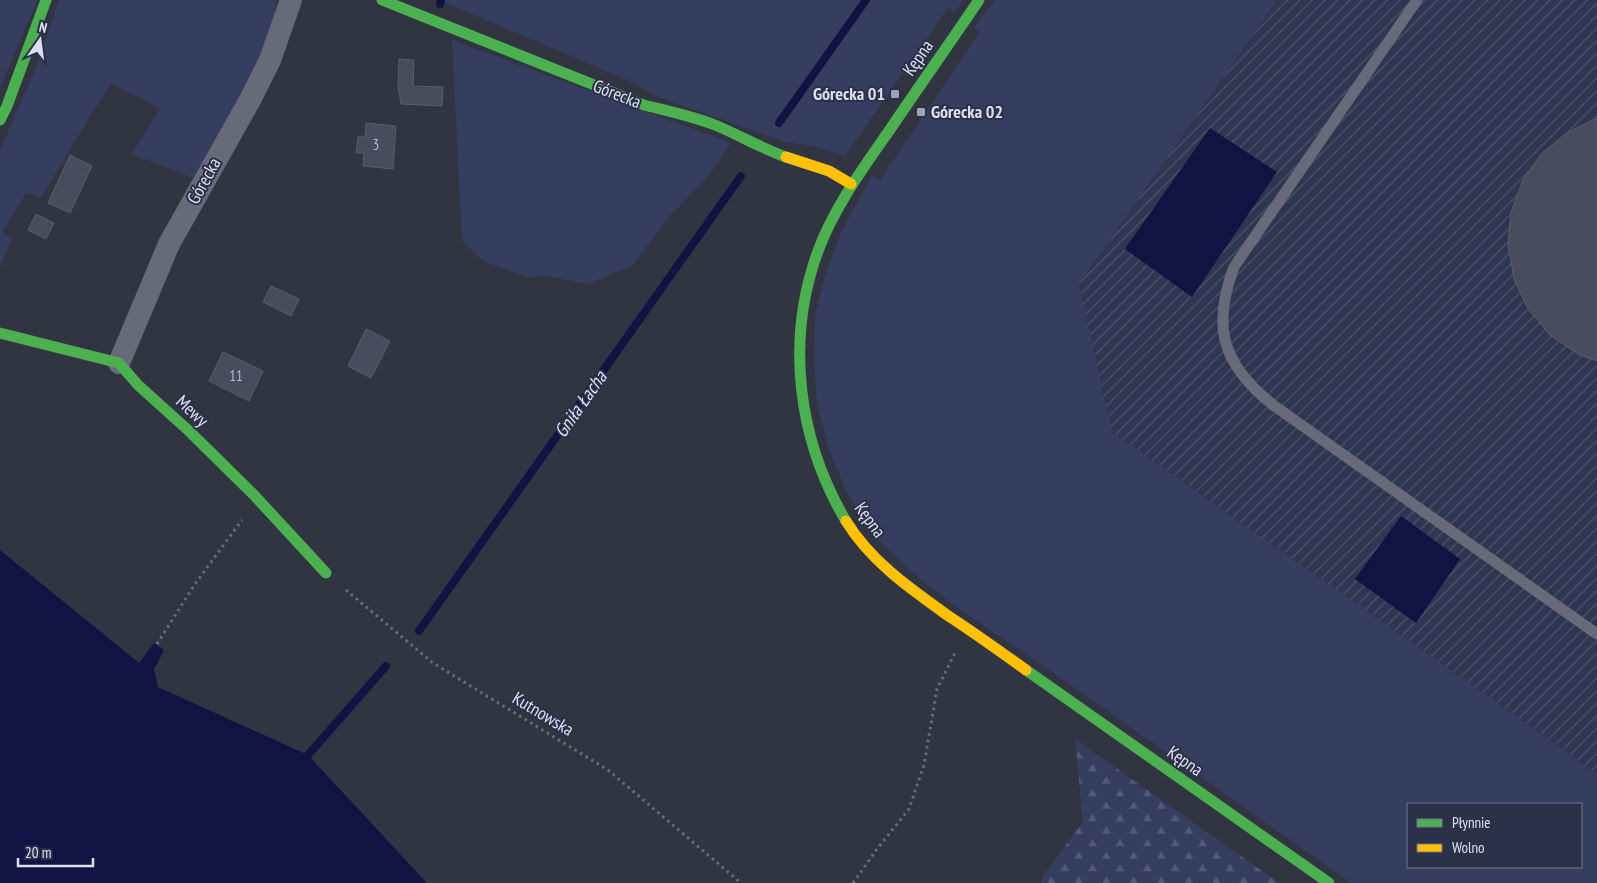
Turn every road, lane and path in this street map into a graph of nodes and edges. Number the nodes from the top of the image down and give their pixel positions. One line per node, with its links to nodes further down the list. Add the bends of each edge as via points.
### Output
1 (46, 0): 6 (street)
2 (291, 0): 9 (street, Górecka, via 270,60 169,244)
3 (382, 0): 7 (street, Górecka, via 644,105 714,125 769,150 829,171)
4 (979, 0): 7 (street, Kępna)
5 (1418, 0): 13 (lane, via 1234,267 1222,318 1227,349 1248,383 1273,405)
6 (0, 120)
7 (852, 184): 12 (street, Kępna, via 818,252 807,286 800,351 802,397 809,436 831,494 853,530 888,569)
8 (0, 333): 9 (street)
9 (119, 363): 10 (street, Mewy)
10 (257, 499): 11 (street, Mewy); 14 (path, via 195,584)
11 (326, 574): 15 (path, Kutnowska, via 432,663 608,770)
12 (967, 629): 16 (path, via 937,688 924,765 909,809); 17 (street, Kępna)
13 (1597, 634)
14 (157, 644)
15 (741, 883)
16 (853, 883)
17 (1329, 883)

